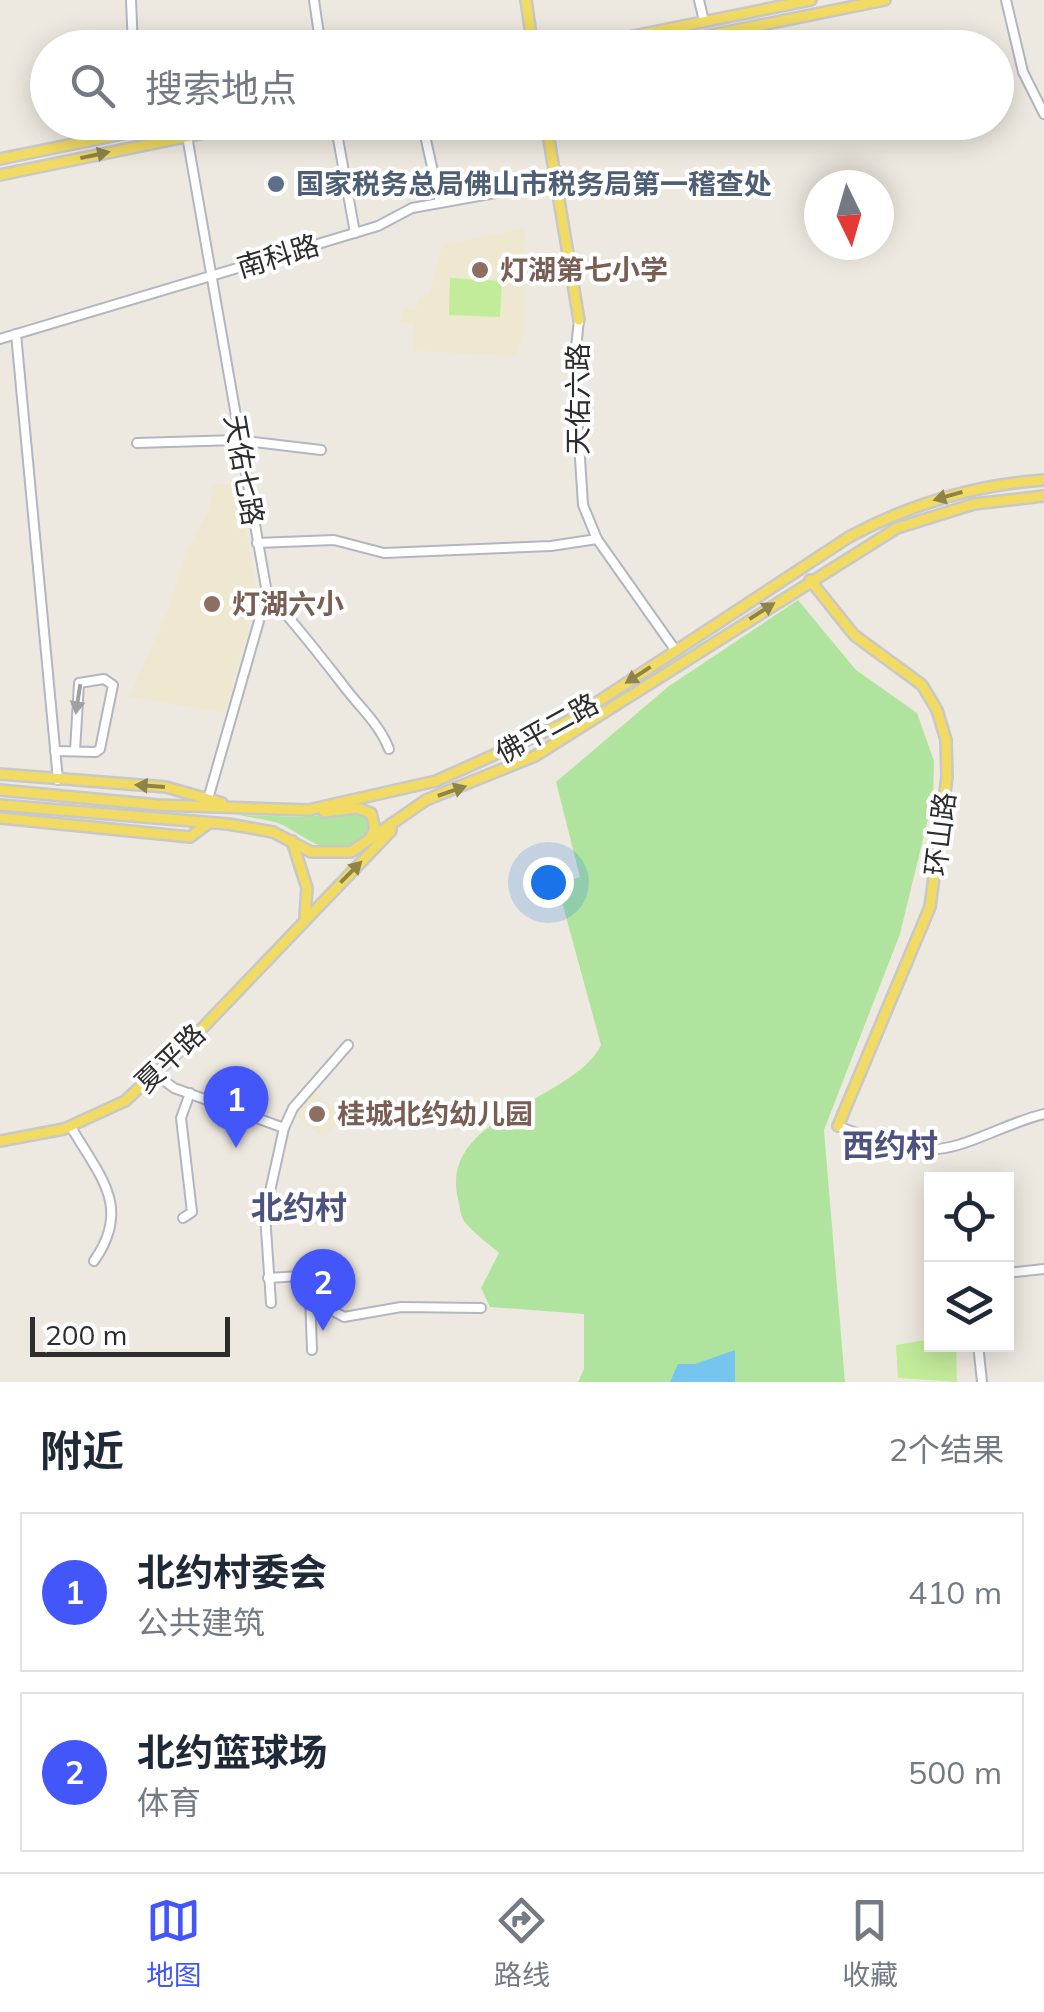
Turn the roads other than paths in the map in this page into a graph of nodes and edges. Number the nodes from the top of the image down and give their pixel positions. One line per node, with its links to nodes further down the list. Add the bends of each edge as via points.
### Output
1 (131, 0): 9 (street)
2 (314, 0): 10 (street)
3 (526, 0): 11 (main road)
4 (699, 0): 8 (street)
5 (811, 0): 8 (main road)
6 (885, 0): 13 (main road)
7 (1006, 0): 14 (street)
8 (704, 21): 12 (main road)
9 (132, 30)
10 (318, 30)
11 (530, 30)
12 (661, 30)
13 (736, 30)
14 (1013, 30)
15 (1014, 36): 16 (street, via 1022,72)
16 (1044, 114)
17 (83, 140): 23 (main road)
18 (168, 140): 24 (main road, one-way to 18)
19 (188, 140): 28 (street, 天佑七路)
20 (338, 140): 27 (street)
21 (426, 140): 26 (street)
22 (549, 140): 25 (main road, 天佑六路)
23 (0, 160)
24 (0, 175)
25 (557, 182): 26 (street, 南科路); 29 (main road, 天佑六路)
26 (440, 203): 27 (street, 南科路)
27 (355, 233): 28 (street, 南科路)
28 (214, 275): 30 (street, 南科路); 32 (street, 天佑七路)
29 (579, 320): 37 (street, 天佑六路, via 578,468)
30 (16, 334): 31 (street, 南科路); 44 (street)
31 (0, 339)
32 (238, 440): 33 (street); 34 (street); 38 (street, 天佑七路)
33 (137, 443)
34 (321, 450)
35 (1044, 480): 41 (main road, 佛平二路, one-way to 41, via 972,490 892,514)
36 (1044, 496): 39 (main road, 佛平二路, via 931,515)
37 (597, 539): 38 (street, via 384,553 334,540); 41 (street, 天佑六路)
38 (257, 543): 40 (street, 天佑七路)
39 (810, 580): 56 (main road, 佛平二路, one-way to 39, via 426,800 534,756); 66 (main road, 环山路, via 854,635 922,685 946,740 930,907)
40 (267, 593): 42 (street, via 306,633); 48 (street, 天佑七路)
41 (676, 651): 51 (main road, 佛平二路, one-way to 51, via 567,722 470,769)
42 (390, 748)
43 (75, 750): 43 (street, one-way to 43, via 100,749 113,685 104,678 79,683); 44 (street)
44 (55, 751): 46 (street)
45 (0, 774): 46 (main road)
46 (58, 780): 48 (main road, one-way to 46, via 166,787)
47 (0, 790): 50 (main road, 佛平二路)
48 (208, 799): 50 (main road)
49 (0, 804): 53 (main road)
50 (239, 808): 51 (main road, 佛平二路)
51 (308, 810): 59 (main road, via 365,810 374,818)
52 (0, 818): 57 (main road)
53 (156, 819): 54 (main road); 57 (main road)
54 (174, 821): 55 (main road); 58 (main road)
55 (208, 823): 58 (main road, via 190,837); 60 (main road)
56 (391, 824): 59 (main road, 佛平二路); 61 (main road, 夏平路, one-way to 56)
57 (86, 827): 58 (main road)
58 (153, 834)
59 (369, 840): 60 (main road, 佛平二路, via 331,855)
60 (292, 841): 61 (main road, via 307,888)
61 (305, 917): 63 (main road, 夏平路)
62 (348, 1045): 68 (street)
63 (154, 1074): 64 (street); 67 (main road, 夏平路, via 125,1101)
64 (190, 1094): 68 (street); 70 (street, via 182,1118 192,1212)
65 (1044, 1114): 66 (street, via 937,1150)
66 (838, 1126)
67 (71, 1127): 69 (main road, 夏平路); 71 (street, via 111,1205 110,1238)
68 (284, 1128): 74 (street, via 264,1214)
69 (0, 1141)
70 (183, 1218)
71 (94, 1262)
72 (1044, 1269): 73 (street)
73 (1014, 1271)
74 (268, 1278): 75 (street, via 300,1276); 76 (street)
75 (310, 1293): 77 (street, via 344,1317 400,1307); 78 (street)
76 (271, 1303)
77 (481, 1308)
78 (312, 1350)
79 (979, 1352): 80 (street)
80 (982, 1382)

